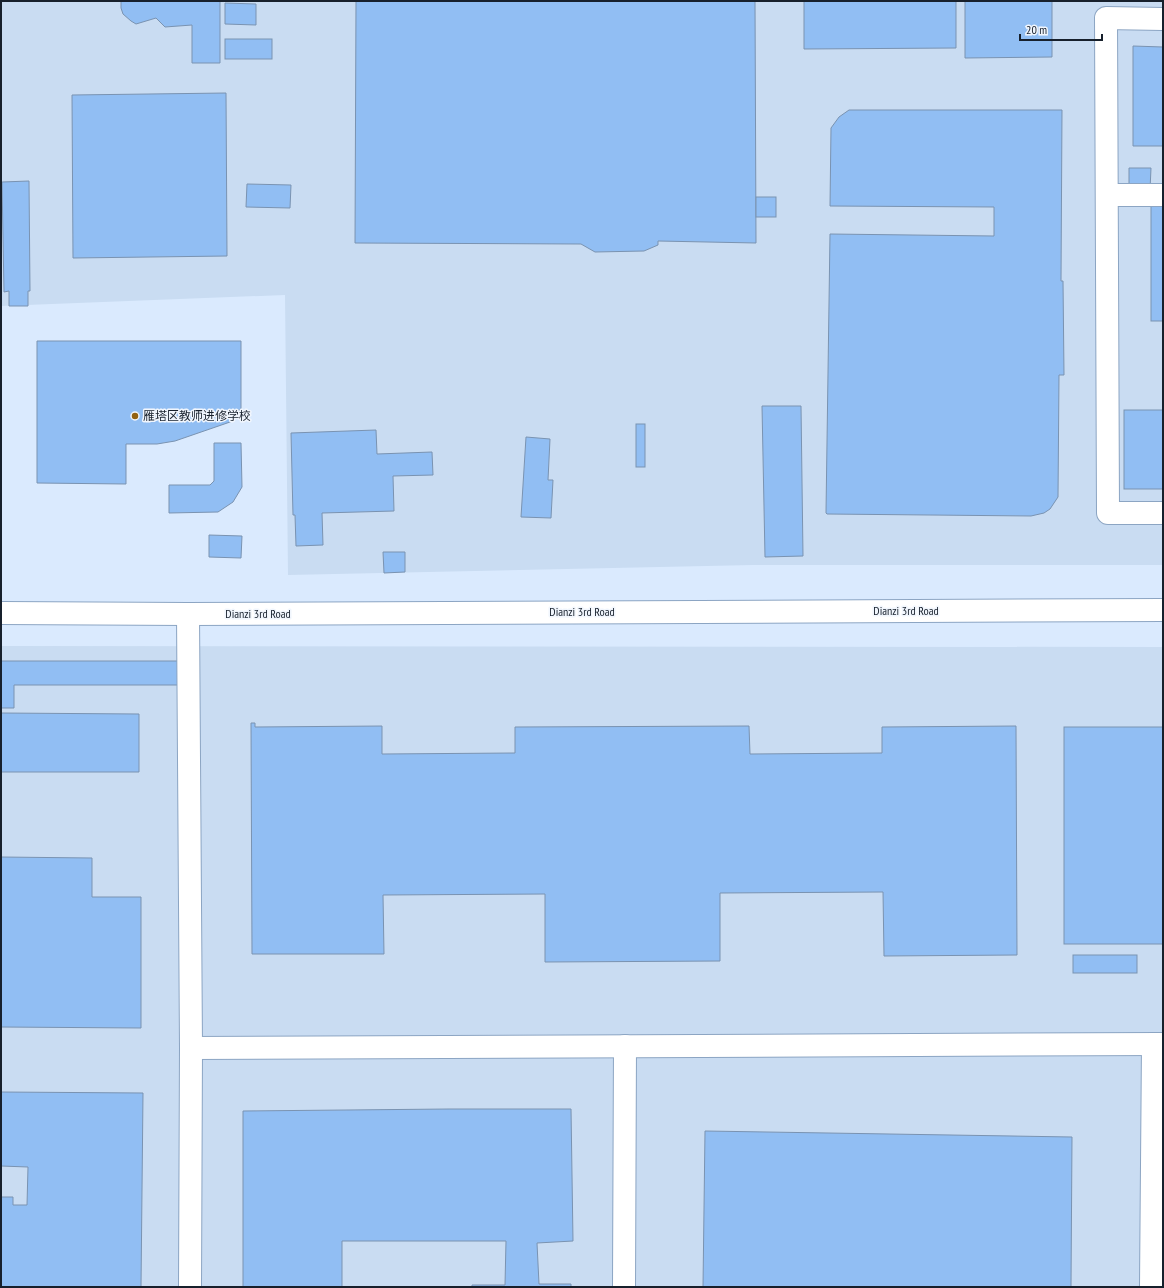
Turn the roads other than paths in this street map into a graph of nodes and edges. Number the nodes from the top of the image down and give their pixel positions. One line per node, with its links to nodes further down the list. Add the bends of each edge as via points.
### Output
1 (1163, 18): 2 (street, via 1106,18)
2 (1107, 195): 3 (street); 4 (street, via 1108,513)
3 (1163, 195)
4 (1163, 513)
5 (1163, 610): 7 (street, Dianzi 3rd Road)
6 (1, 613): 7 (street, Dianzi 3rd Road)
7 (188, 614): 10 (street)
8 (1158, 1044): 9 (street); 13 (street)
9 (625, 1046): 10 (street); 12 (street)
10 (191, 1048): 11 (street)
11 (190, 1287)
12 (624, 1287)
13 (1151, 1287)

